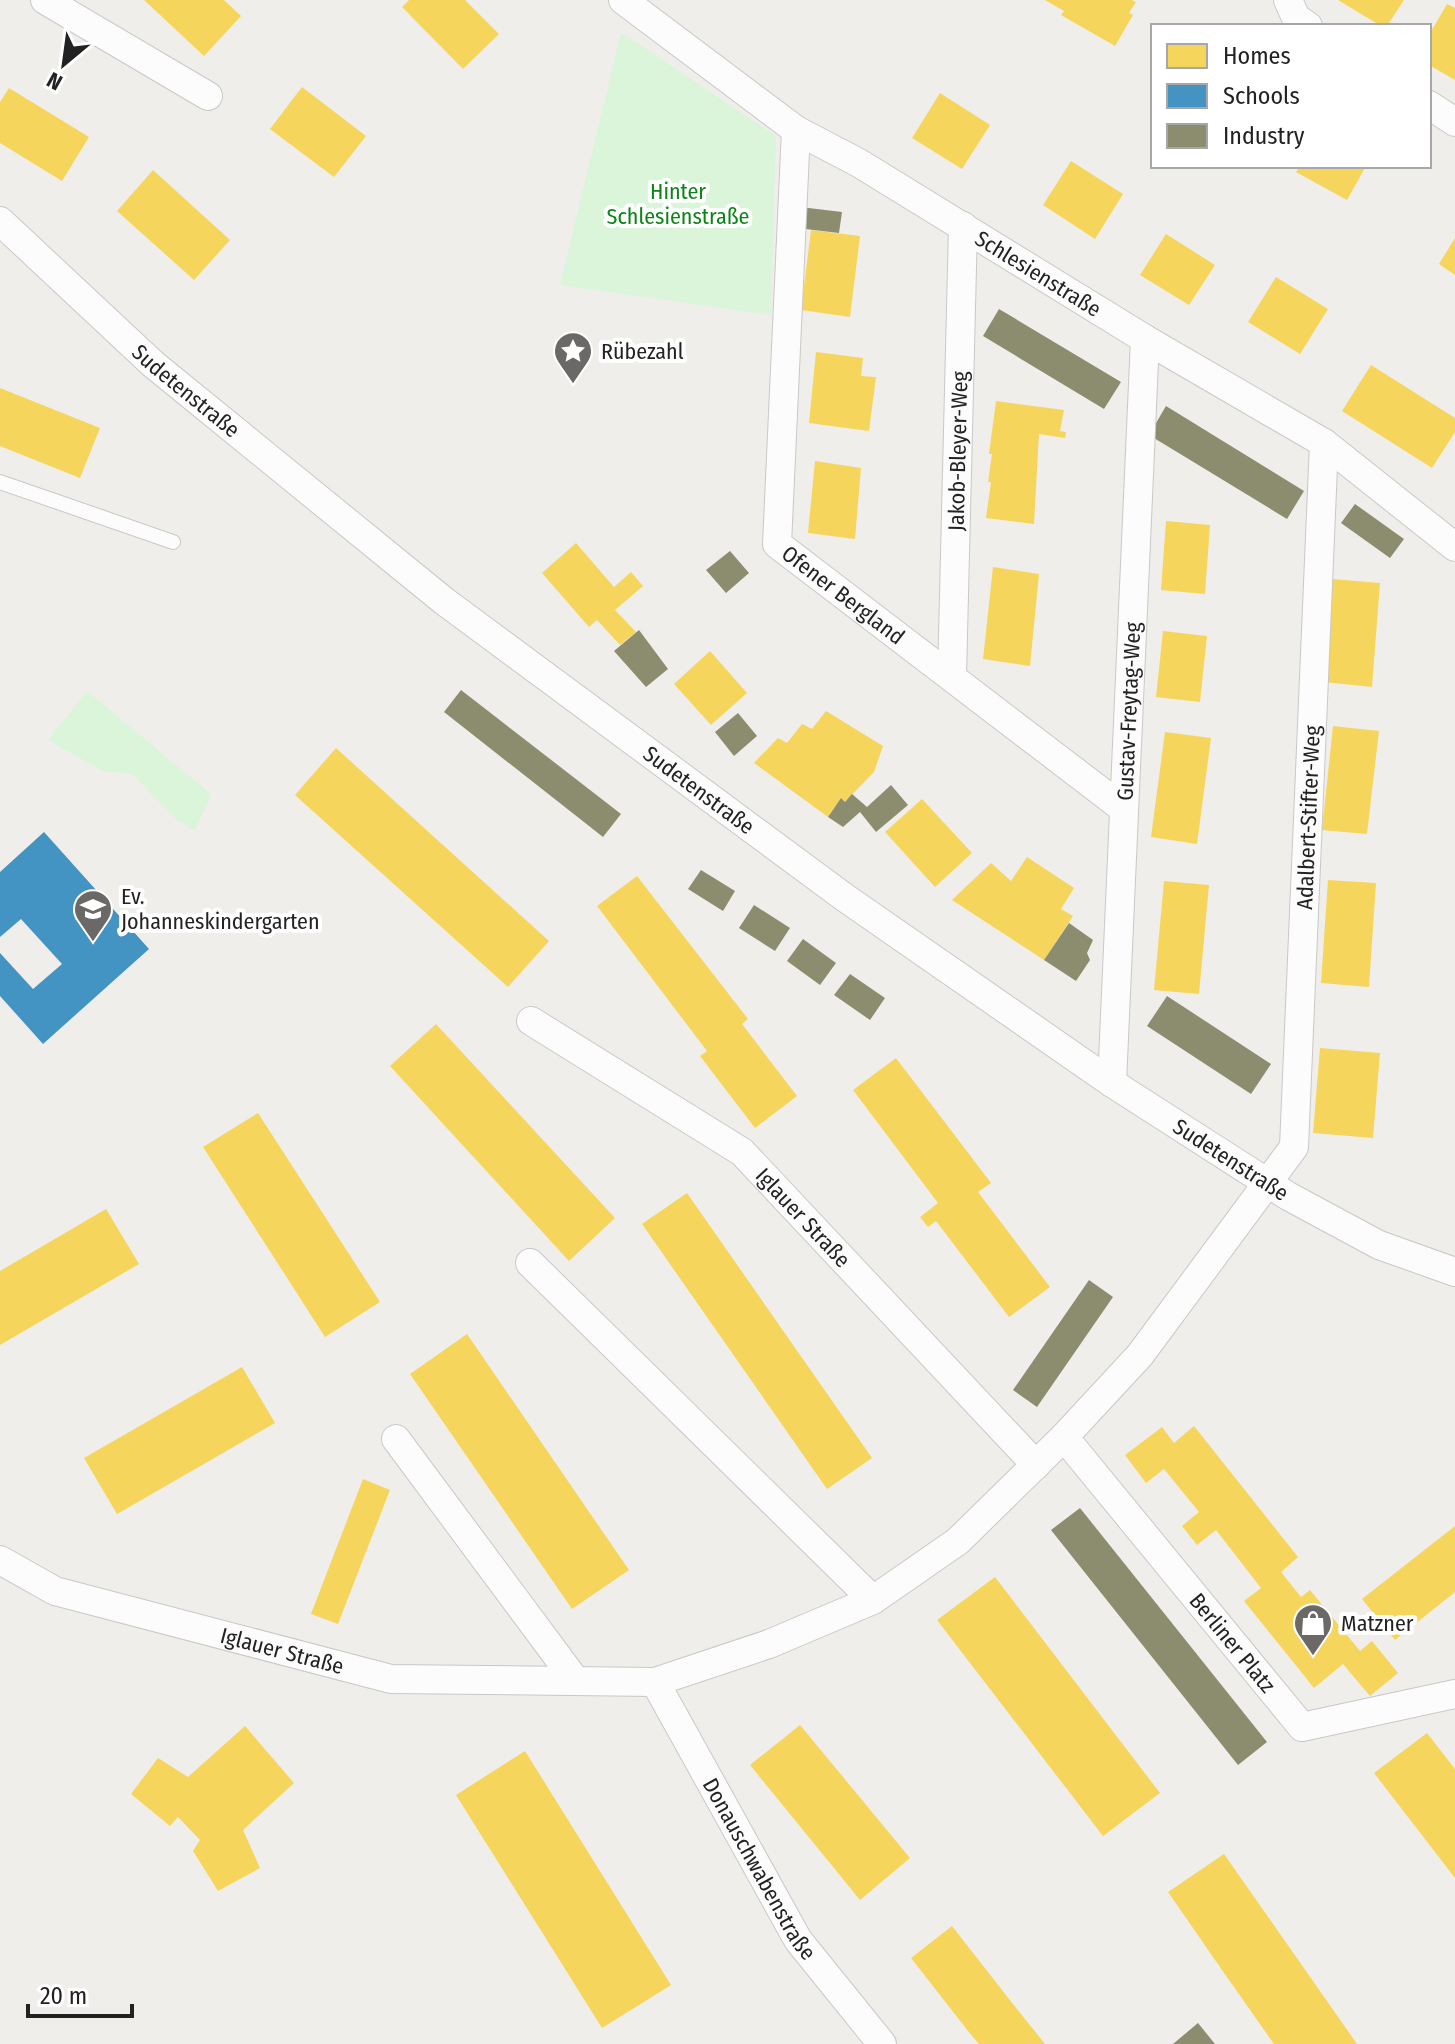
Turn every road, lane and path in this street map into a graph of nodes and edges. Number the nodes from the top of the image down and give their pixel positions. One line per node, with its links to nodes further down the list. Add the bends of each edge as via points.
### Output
1 (45, 0): 5 (street)
2 (623, 0): 8 (street, Schlesienstraße)
3 (1288, 0): 4 (street)
4 (1305, 24)
5 (208, 96)
6 (1431, 106): 7 (street)
7 (1455, 122)
8 (796, 130): 10 (street, Schlesienstraße); 16 (street, Ofener Bergland, via 777,544)
9 (0, 221): 19 (street, Sudetenstraße, via 153,364 444,601 844,897)
10 (963, 226): 11 (street, Schlesienstraße); 16 (street, Jakob-Bleyer-Weg)
11 (1145, 339): 12 (street, Schlesienstraße); 17 (street, Gustav-Freytag-Weg)
12 (1324, 443): 15 (street, Schlesienstraße); 20 (street, Adalbert-Stifter-Weg, via 1294,1147)
13 (0, 482): 14 (lane)
14 (173, 542)
15 (1455, 547)
16 (952, 677): 17 (street, Ofener Bergland)
17 (1124, 809): 19 (street, Gustav-Freytag-Weg)
18 (531, 1021): 25 (street, Iglauer Straße, via 742,1152)
19 (1112, 1083): 20 (street, Sudetenstraße)
20 (1268, 1184): 22 (street, Sudetenstraße, via 1379,1245); 23 (street, Iglauer Straße, via 1140,1355)
21 (530, 1263): 27 (street)
22 (1455, 1272)
23 (1064, 1437): 25 (street, Iglauer Straße); 30 (street, Berliner Platz, via 1302,1727)
24 (396, 1439): 28 (street)
25 (1036, 1465): 27 (street, Iglauer Straße, via 958,1541)
26 (0, 1560): 28 (street, Iglauer Straße, via 55,1591 391,1679)
27 (873, 1600): 29 (street, Iglauer Straße, via 769,1644)
28 (575, 1680): 29 (street, Iglauer Straße)
29 (655, 1682): 31 (street, Donauschwabenstraße, via 798,1940)
30 (1455, 1694)
31 (882, 2044)

